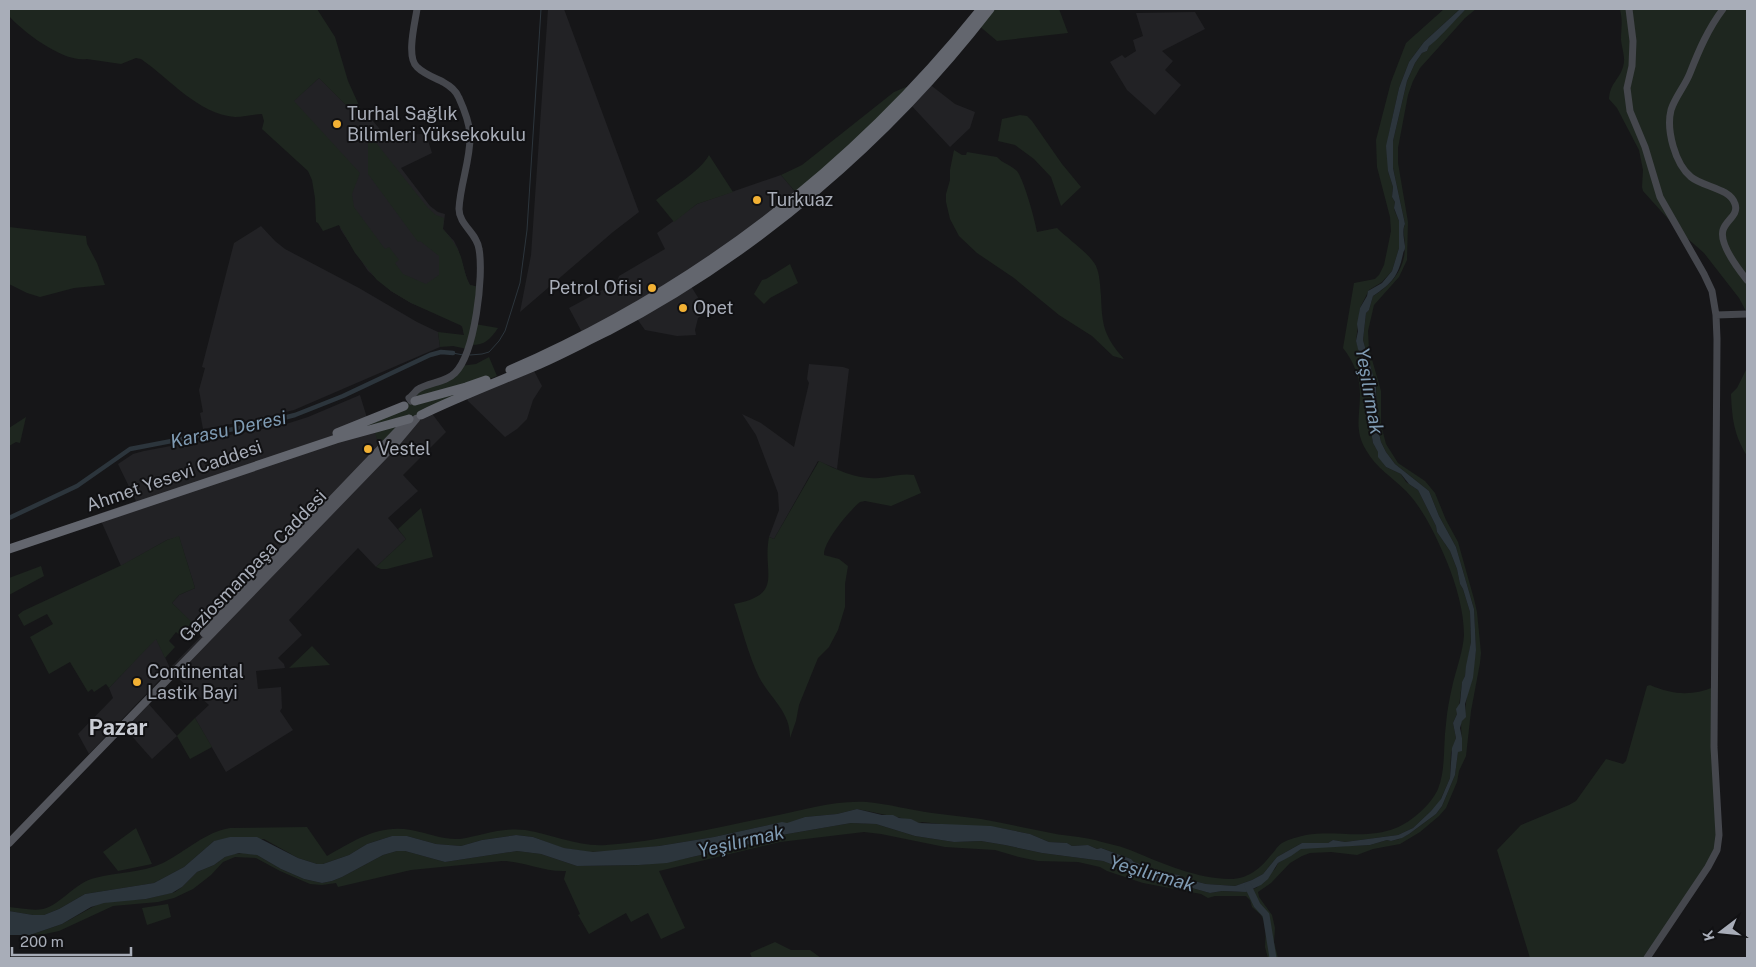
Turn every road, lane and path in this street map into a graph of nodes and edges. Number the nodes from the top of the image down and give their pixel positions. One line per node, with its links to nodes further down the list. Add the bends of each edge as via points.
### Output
1 (417, 9): 9 (street, via 412,48 414,63 421,71 456,92 469,130 459,213 478,244 480,256 477,313 463,360 455,373 417,390)
2 (981, 9): 9 (highway, via 888,115 810,186 735,244 632,310 561,347 481,382)
3 (990, 9): 10 (highway, Gaziosmanpaşa Caddesi, via 928,83 878,134 754,239 691,282 608,330 544,362)
4 (1629, 9): 8 (street, via 1633,41 1628,88 1630,111 1645,147 1655,187 1709,283)
5 (1723, 9): 6 (street, via 1705,36 1674,103 1670,131 1679,161 1687,174 1728,194 1736,205 1735,213 1723,229 1723,240)
6 (1747, 280)
7 (1747, 314): 8 (street)
8 (1716, 315): 15 (street, via 1714,747 1719,835 1708,867)
9 (410, 403): 10 (highway, via 404,414); 10 (highway, via 422,407); 11 (highway, Ahmet Yesevi Caddesi, via 326,437)
10 (415, 418): 12 (highway, Ahmet Yesevi Caddesi, via 336,439); 13 (main road, Gaziosmanpaşa Caddesi); 14 (main road, Gaziosmanpaşa Caddesi, via 395,444)
11 (9, 544)
12 (9, 549)
13 (9, 838)
14 (9, 843)
15 (1647, 958)

